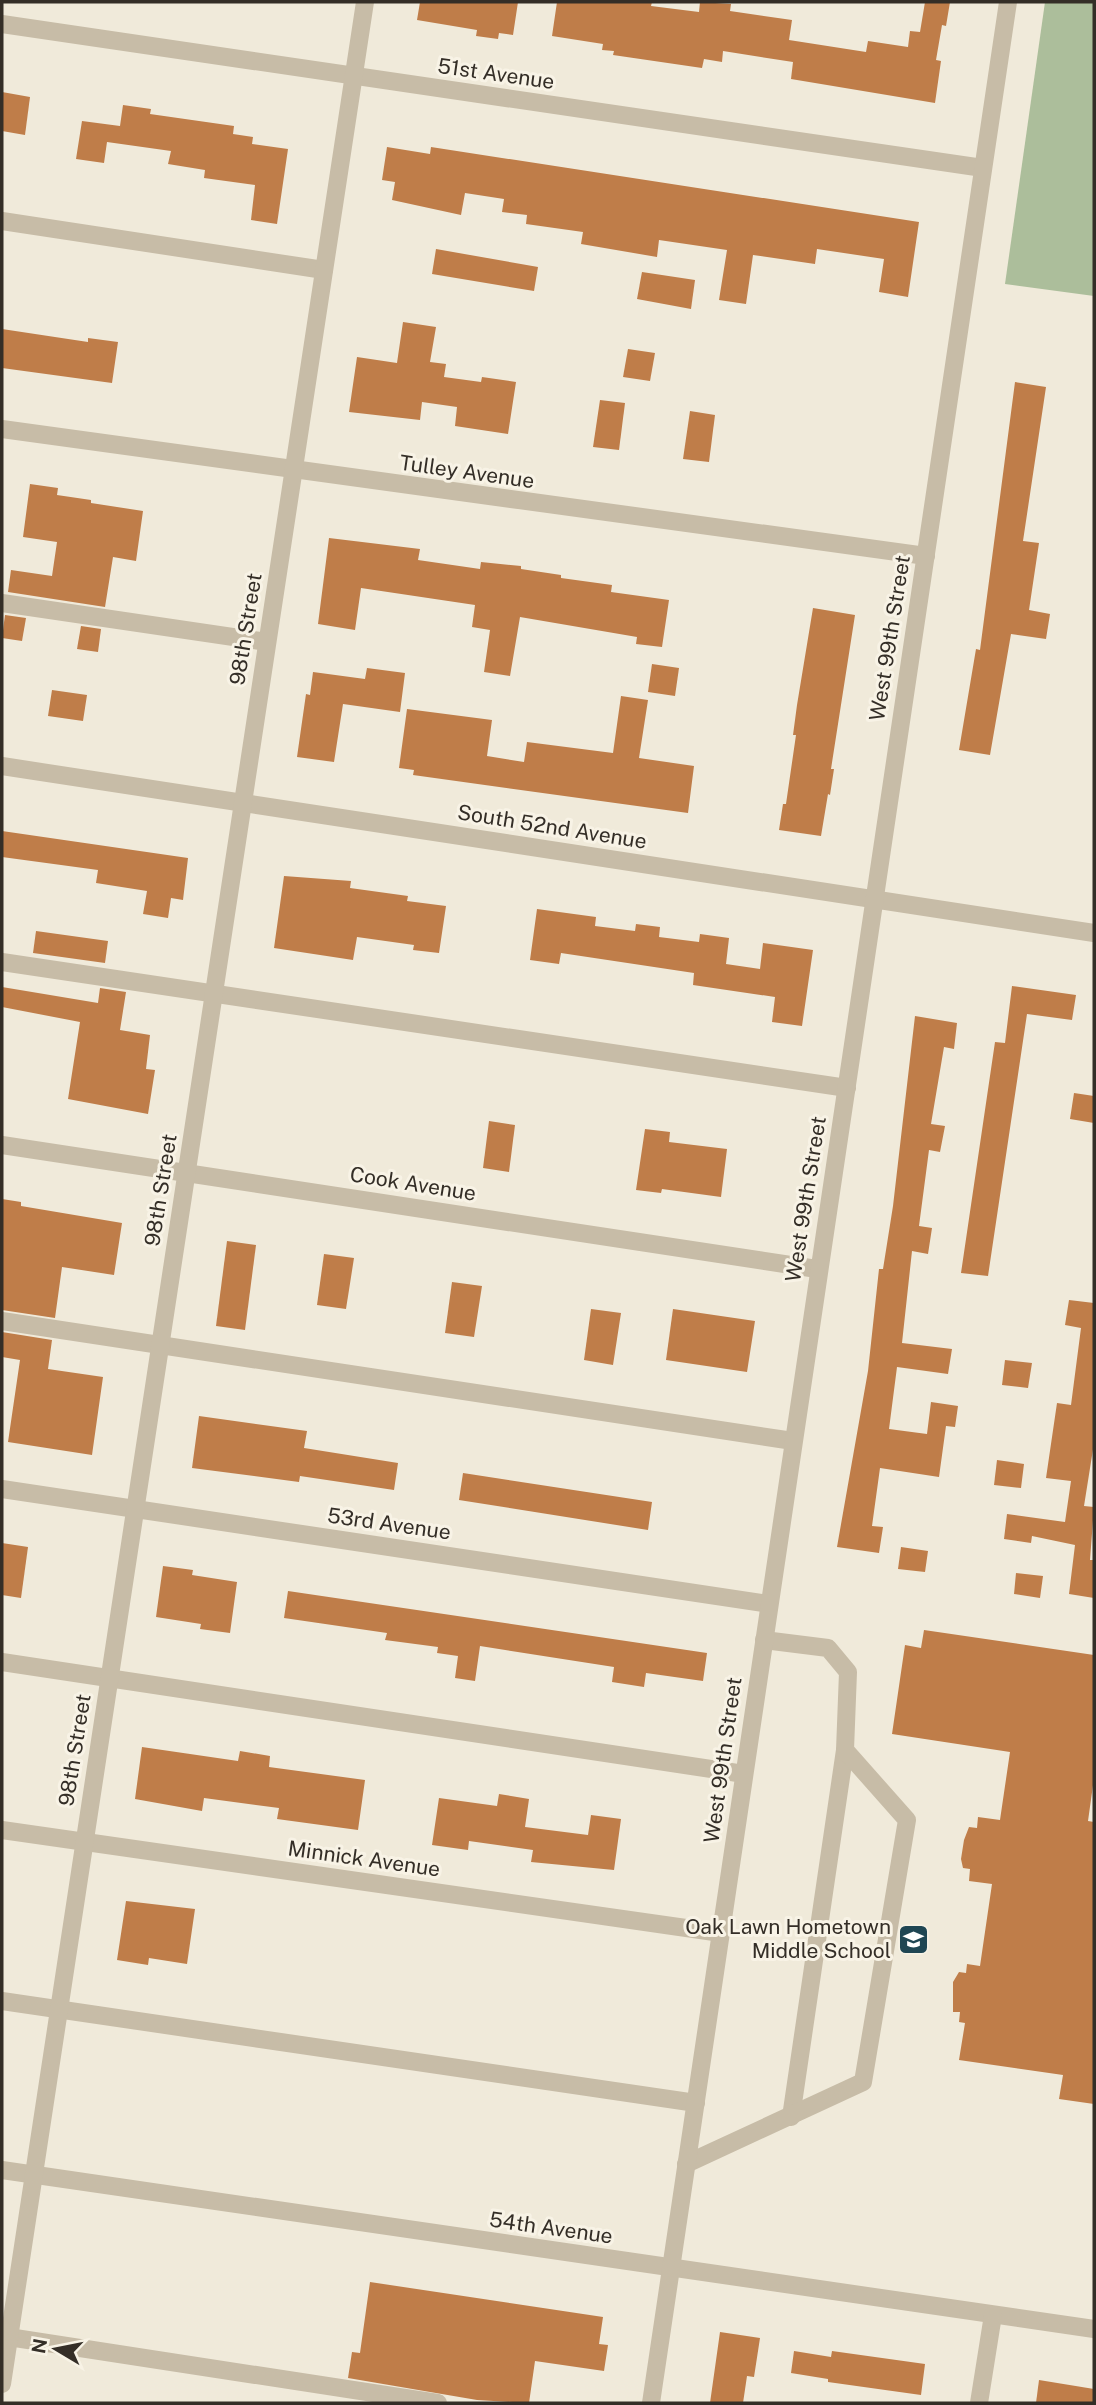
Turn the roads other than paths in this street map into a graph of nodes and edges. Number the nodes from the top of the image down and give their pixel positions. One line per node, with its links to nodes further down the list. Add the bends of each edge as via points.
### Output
1 (365, 2): 4 (street, 98th Street)
2 (1008, 2): 5 (street, West 99th Street)
3 (2, 24): 4 (street, 51st Avenue)
4 (354, 76): 5 (street, 51st Avenue); 7 (street, 98th Street)
5 (983, 168): 10 (street, West 99th Street)
6 (2, 221): 7 (street)
7 (324, 270): 9 (street, 98th Street)
8 (2, 429): 9 (street, Tulley Avenue)
9 (293, 472): 10 (street, Tulley Avenue); 12 (street, 98th Street)
10 (926, 556): 15 (street, West 99th Street)
11 (2, 603): 12 (street)
12 (267, 642): 14 (street, 98th Street)
13 (2, 766): 14 (street, South 52nd Avenue)
14 (243, 802): 15 (street, South 52nd Avenue); 18 (street, 98th Street)
15 (873, 901): 16 (street, South 52nd Avenue); 19 (street, West 99th Street)
16 (1094, 933)
17 (2, 962): 18 (street)
18 (214, 993): 19 (street); 21 (street, 98th Street)
19 (847, 1088): 22 (street, West 99th Street)
20 (2, 1145): 21 (street, Cook Avenue)
21 (186, 1173): 22 (street, Cook Avenue); 24 (street, 98th Street)
22 (817, 1269): 25 (street, West 99th Street)
23 (2, 1321): 24 (street)
24 (160, 1344): 25 (street); 27 (street, 98th Street)
25 (793, 1441): 28 (street, West 99th Street)
26 (2, 1489): 27 (street, 53rd Avenue)
27 (135, 1509): 28 (street, 53rd Avenue); 31 (street, 98th Street)
28 (769, 1604): 29 (street, West 99th Street)
29 (764, 1640): 32 (street, via 828,1648 848,1672); 33 (street, West 99th Street)
30 (2, 1662): 31 (street)
31 (109, 1678): 33 (street); 35 (street, 98th Street)
32 (845, 1750): 40 (street); 40 (street, via 907,1820 863,2082)
33 (744, 1774): 36 (street, West 99th Street)
34 (2, 1830): 35 (street, Minnick Avenue)
35 (84, 1842): 36 (street, Minnick Avenue); 38 (street, 98th Street)
36 (720, 1933): 39 (street, West 99th Street)
37 (2, 2001): 38 (street)
38 (59, 2011): 39 (street); 43 (street, 98th Street)
39 (695, 2103): 41 (street, West 99th Street)
40 (791, 2117): 41 (street)
41 (686, 2164): 44 (street, West 99th Street)
42 (2, 2170): 43 (street, 54th Avenue)
43 (33, 2175): 44 (street, 54th Avenue); 47 (street, 98th Street)
44 (671, 2268): 45 (street, 54th Avenue); 50 (street, West 99th Street)
45 (993, 2315): 46 (street, 54th Avenue); 51 (street)
46 (1094, 2329)
47 (5, 2337): 48 (street, 98th Street); 49 (street)
48 (2, 2384)
49 (438, 2403)
50 (651, 2403)
51 (979, 2403)

